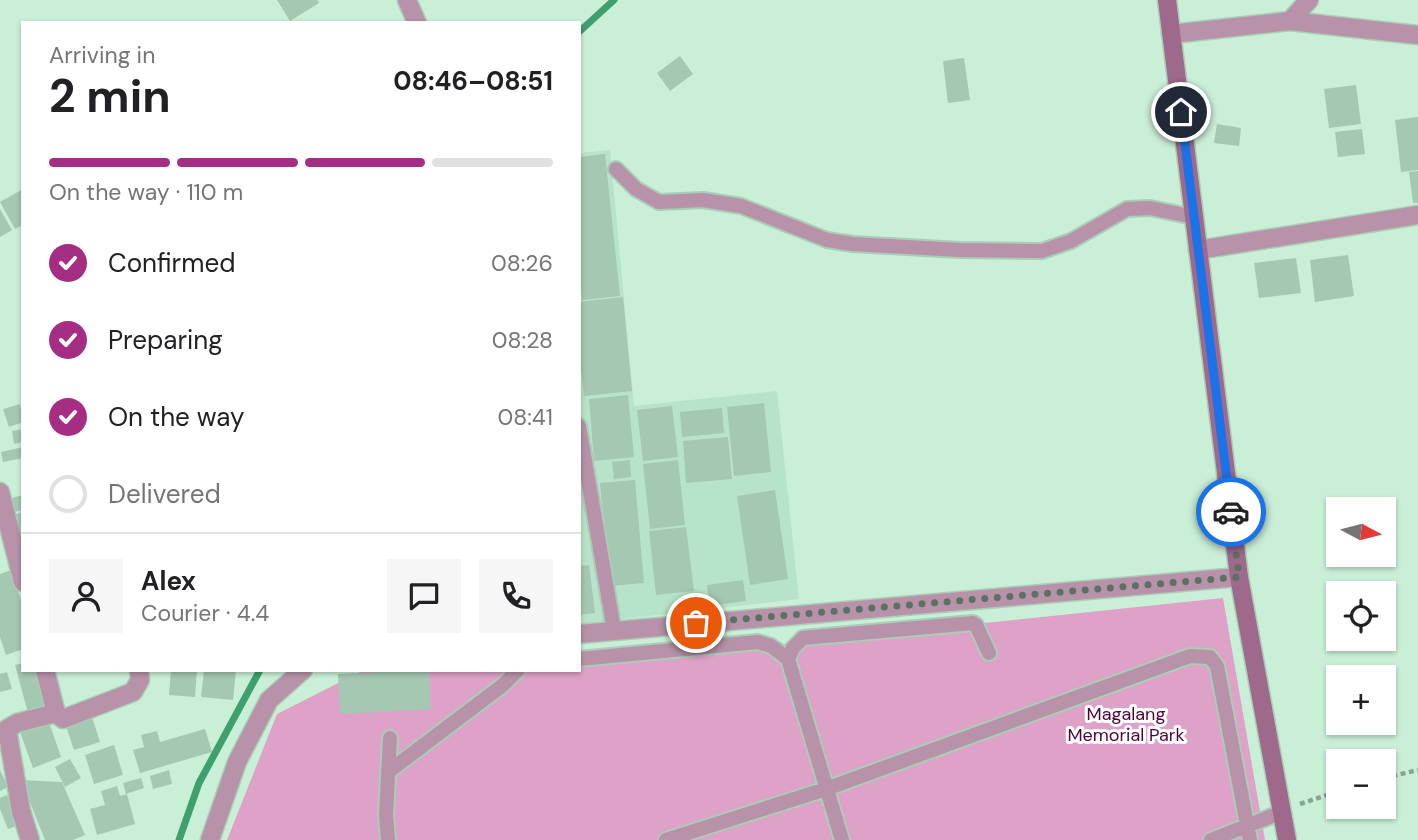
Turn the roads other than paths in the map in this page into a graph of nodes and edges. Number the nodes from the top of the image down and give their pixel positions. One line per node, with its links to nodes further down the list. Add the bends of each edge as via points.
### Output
1 (407, 0): 4 (street)
2 (1167, 0): 6 (street)
3 (1309, 0): 5 (street)
4 (415, 21)
5 (1290, 21): 6 (street); 7 (street)
6 (1171, 34): 10 (street)
7 (1418, 35)
8 (616, 169): 10 (lane, via 636,189 659,202 703,200 741,206 827,240 853,244 1042,251 1071,241 1127,209 1150,208)
9 (1418, 215): 11 (street)
10 (1194, 217): 11 (street)
11 (1198, 250): 15 (street)
12 (581, 438): 16 (lane)
13 (0, 492): 14 (street)
14 (21, 574)
15 (1239, 577): 16 (street); 29 (street)
16 (614, 630): 17 (street)
17 (581, 634)
18 (989, 653): 20 (lane, via 973,623 803,638)
19 (581, 659): 20 (lane, via 758,642)
20 (788, 659): 28 (lane)
21 (46, 672): 25 (street)
22 (139, 672): 25 (street, via 134,692 63,719)
23 (301, 672): 32 (street, via 269,700 237,762)
24 (516, 672): 27 (lane)
25 (56, 713): 31 (street, via 8,729)
26 (390, 738): 27 (lane)
27 (388, 772): 33 (lane)
28 (826, 789): 30 (lane, via 1190,656 1210,657 1217,666); 34 (lane); 35 (lane)
29 (1282, 812): 30 (lane); 37 (street)
30 (1249, 833): 36 (lane)
31 (30, 840)
32 (210, 840)
33 (388, 840)
34 (666, 840)
35 (842, 840)
36 (1211, 840)
37 (1287, 840)

